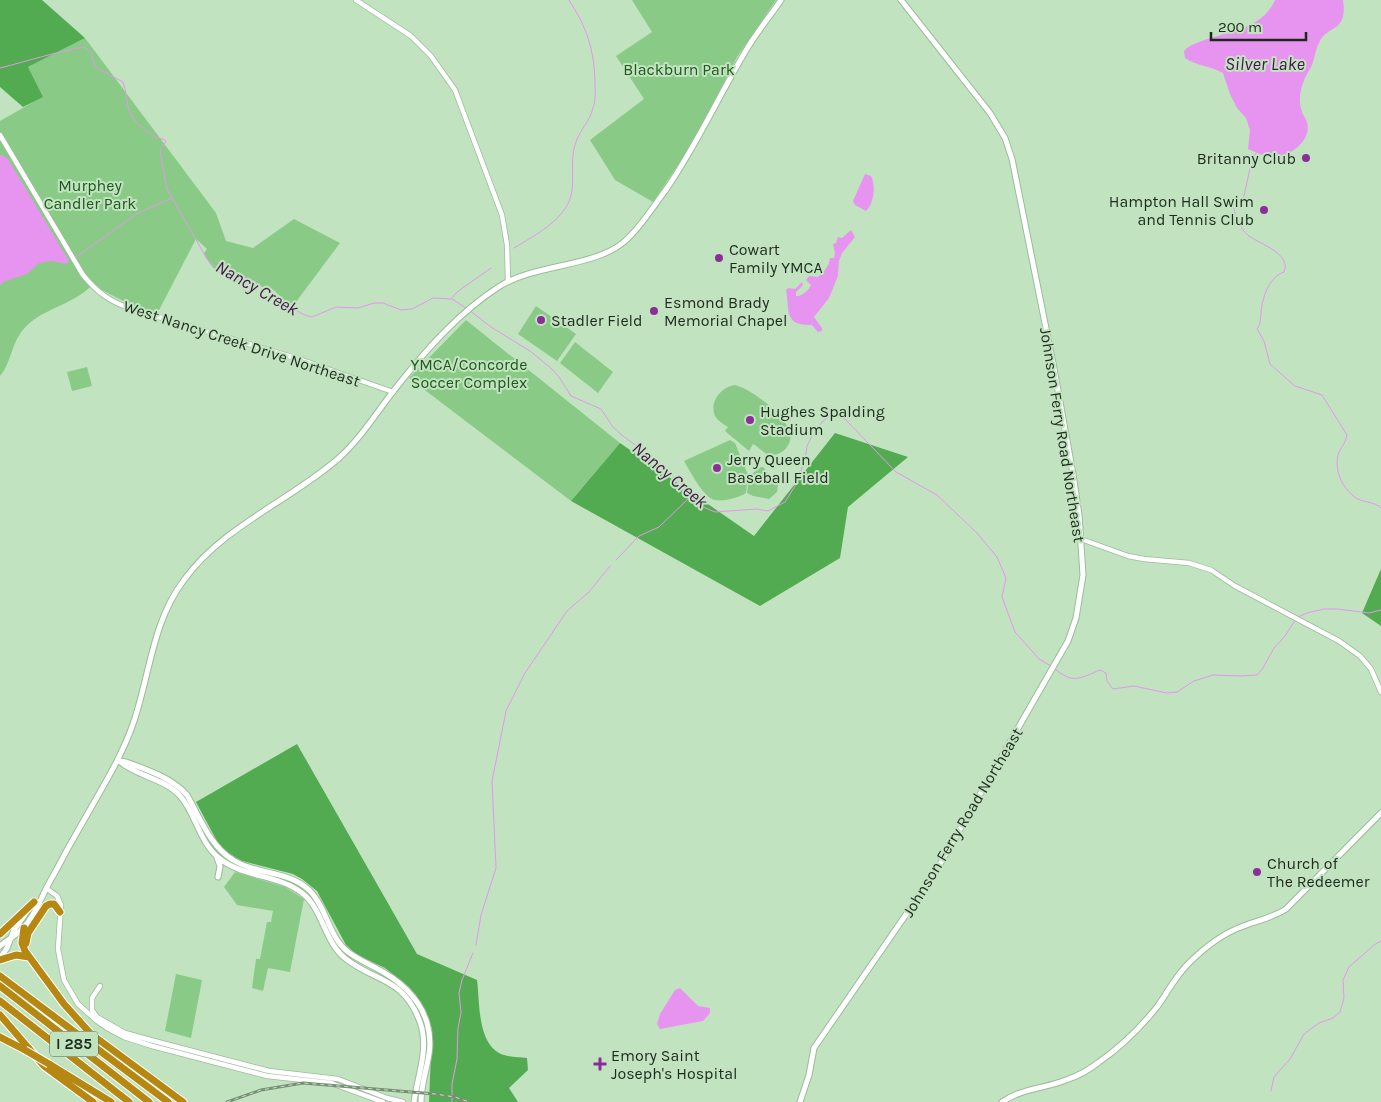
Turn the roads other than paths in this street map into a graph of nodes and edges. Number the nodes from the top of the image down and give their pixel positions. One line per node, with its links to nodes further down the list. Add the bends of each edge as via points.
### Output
1 (356, 0): 5 (street, via 411,36 431,56 455,90 502,215)
2 (781, 0): 5 (main road, via 748,47 688,156 623,244 608,252)
3 (901, 0): 7 (main road, Johnson Ferry Road Northeast, via 990,113 1009,148 1053,363 1076,491)
4 (0, 135): 6 (street, West Nancy Creek Drive Northeast, via 76,263 93,288 105,298)
5 (508, 282): 6 (main road, via 479,302 430,347)
6 (393, 392): 9 (main road, via 337,460 229,536 184,579 155,639 143,692)
7 (1081, 539): 8 (street, via 1144,560 1189,563 1211,570 1360,656 1371,668); 42 (main road, Johnson Ferry Road Northeast, via 1083,575 1076,618 1068,640 936,871 814,1048)
8 (1381, 692)
9 (118, 761): 11 (main road, via 175,791); 13 (main road); 41 (main road, via 171,781 182,789 214,842 231,859 292,879 309,890 345,950 389,975 409,991 421,1008 429,1035 429,1061)
10 (1381, 813): 43 (main road, via 1286,909 1236,929 1188,964 1145,1021 1098,1063 1083,1073 1015,1093)
11 (216, 855): 12 (main road, via 220,866); 40 (main road, via 237,869 286,884 302,893 338,952 393,985 407,998 419,1019 424,1040)
12 (218, 877)
13 (46, 888): 14 (main road); 15 (street, via 59,898); 16 (main road)
14 (34, 902): 17 (highway); 18 (main road)
15 (60, 912): 20 (highway, via 54,904 44,908 27,935); 38 (street, via 58,949 64,980 78,1004 107,1028 152,1046 267,1076 331,1083)
16 (24, 928): 18 (main road); 20 (highway, via 22,943)
17 (0, 934)
18 (10, 938): 19 (main road); 21 (main road)
19 (0, 946)
20 (28, 956): 21 (highway); 28 (highway, via 91,1034)
21 (0, 959)
22 (0, 976): 35 (highway)
23 (0, 986): 34 (highway, I 285)
24 (100, 986): 39 (street, via 92,998 92,1010 97,1017 117,1029 154,1042 269,1071 338,1080)
25 (0, 1001): 33 (highway, I 285)
26 (0, 1015): 29 (highway, via 44,1066)
27 (0, 1037): 32 (highway, bridge)
28 (147, 1075): 36 (highway); 37 (highway)
29 (77, 1090): 30 (highway); 31 (highway)
30 (93, 1102)
31 (99, 1102)
32 (110, 1102)
33 (129, 1102)
34 (149, 1102)
35 (168, 1102)
36 (179, 1102)
37 (183, 1102)
38 (383, 1102)
39 (403, 1102)
40 (414, 1102)
41 (421, 1102)
42 (800, 1102)
43 (1002, 1102)

